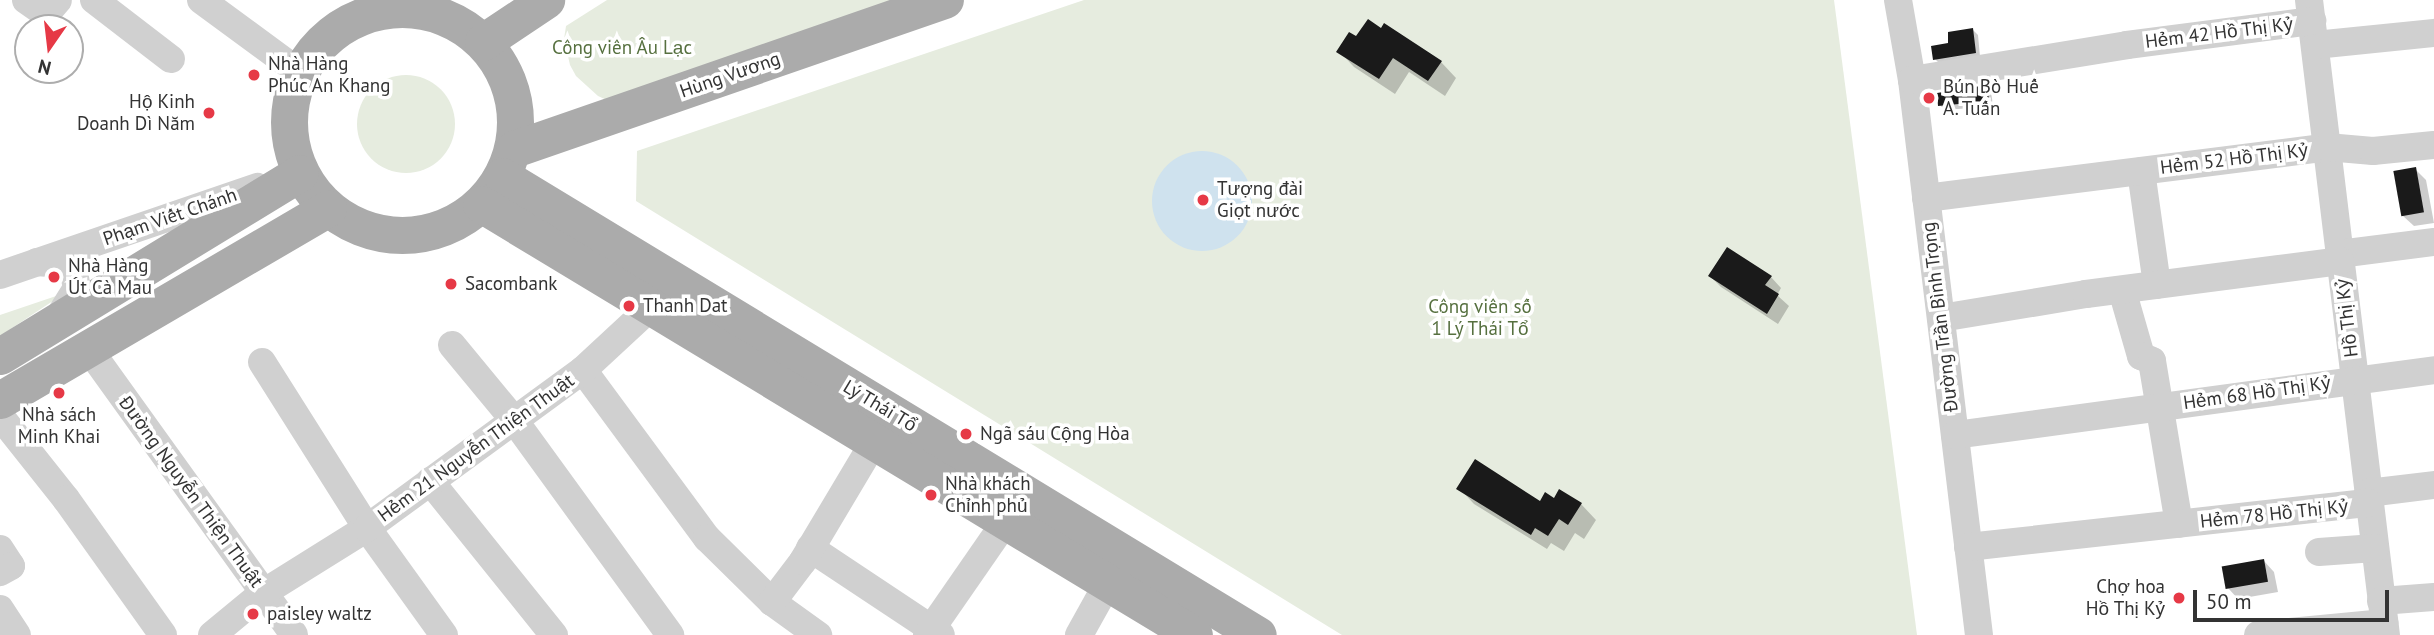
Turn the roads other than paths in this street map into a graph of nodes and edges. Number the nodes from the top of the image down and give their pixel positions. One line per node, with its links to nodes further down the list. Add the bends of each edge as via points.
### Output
1 (26, 0): 2 (street, via 46,14)
2 (58, 0)
3 (94, 0): 13 (street)
4 (201, 0): 14 (street)
5 (546, 0): 12 (main road)
6 (945, 0): 20 (main road, Hùng Vương)
7 (1898, 0): 15 (street, Đường Trần Bình Trọng)
8 (428, 6): 9 (main road); 12 (main road)
9 (347, 11): 14 (main road)
10 (2312, 22): 11 (street, Hẻm 42 Hồ Thị Kỷ); 15 (street, Hẻm 42 Hồ Thị Kỷ, via 2127,45); 17 (street, Hồ Thị Kỷ)
11 (2434, 33)
12 (483, 42): 20 (main road, via 496,59 513,99)
13 (171, 59)
14 (299, 72): 19 (main road, via 290,98 288,125)
15 (1912, 80): 21 (street, Đường Trần Bình Trọng)
16 (2434, 145): 17 (street, Hẻm 52 Hồ Thị Kỷ, via 2373,151)
17 (2327, 147): 18 (street, Hẻm 52 Hồ Thị Kỷ); 24 (street, Hồ Thị Kỷ)
18 (2141, 171): 21 (street, Hẻm 52 Hồ Thị Kỷ); 27 (street)
19 (300, 173): 22 (main road); 25 (street, Phạm Viết Chánh); 31 (main road)
20 (499, 176): 22 (main road, via 441,228 405,234 370,231); 29 (main road, Lý Thái Tổ)
21 (1926, 198): 30 (street, Đường Trần Bình Trọng)
22 (328, 208): 33 (main road)
23 (2434, 242): 24 (street)
24 (2340, 257): 27 (street); 38 (street, Hồ Thị Kỷ)
25 (37, 262): 26 (street, Phạm Viết Chánh); 31 (street, via 61,264 74,273 77,288)
26 (0, 275)
27 (2157, 285): 28 (street)
28 (2122, 289): 30 (street); 40 (street, via 2141,356 2152,361)
29 (659, 293): 36 (street, Hẻm 21 Nguyễn Thiện Thuật); 44 (main road, Lý Thái Tổ); 72 (main road, Lý Thái Tổ)
30 (1941, 318): 43 (street, Đường Trần Bình Trọng)
31 (57, 321): 34 (main road)
32 (453, 345): 42 (street)
33 (88, 348): 39 (main road); 58 (street, Đường Nguyễn Thiện Thuật)
34 (0, 356)
35 (262, 362): 50 (street)
36 (583, 370): 42 (street, Hẻm 21 Nguyễn Thiện Thuật); 60 (street, via 707,538)
37 (2434, 370): 38 (street, Hẻm 68 Hồ Thị Kỷ)
38 (2354, 379): 40 (street, Hẻm 68 Hồ Thị Kỷ); 47 (street, Hồ Thị Kỷ)
39 (0, 400)
40 (2159, 406): 43 (street, Hẻm 68 Hồ Thị Kỷ); 49 (street)
41 (0, 416): 63 (street)
42 (513, 421): 45 (street, Hẻm 21 Nguyễn Thiện Thuật); 68 (street)
43 (1955, 435): 51 (street, Đường Trần Bình Trọng)
44 (874, 442): 48 (main road, Lý Thái Tổ); 52 (street)
45 (430, 481): 50 (street, Hẻm 21 Nguyễn Thiện Thuật); 67 (street)
46 (2434, 485): 47 (street, Hẻm 78 Hồ Thị Kỷ)
47 (2369, 498): 49 (street, Hẻm 78 Hồ Thị Kỷ); 53 (street, Hồ Thị Kỷ)
48 (1006, 522): 57 (main road, Lý Thái Tổ); 62 (street)
49 (2179, 524): 51 (street, Hẻm 78 Hồ Thị Kỷ)
50 (367, 528): 58 (street, Hẻm 21 Nguyễn Thiện Thuật); 66 (street)
51 (1968, 547): 73 (street, Đường Trần Bình Trọng)
52 (810, 548): 60 (street); 62 (street)
53 (2375, 548): 55 (street); 61 (street, Hồ Thị Kỷ)
54 (0, 549): 56 (street, via 11,566)
55 (2319, 552)
56 (0, 572)
57 (1108, 583): 70 (street); 71 (main road, Lý Thái Tổ)
58 (263, 593): 64 (street, Hẻm 21 Nguyễn Thiện Thuật); 65 (street, Đường Nguyễn Thiện Thuật)
59 (2434, 597): 61 (street)
60 (772, 602): 69 (street)
61 (2384, 620): 74 (street)
62 (933, 633)
63 (163, 635)
64 (212, 635)
65 (295, 635)
66 (444, 635)
67 (554, 635)
68 (670, 635)
69 (818, 635)
70 (1079, 635)
71 (1194, 635)
72 (1258, 635)
73 (1979, 635)
74 (2259, 635)

